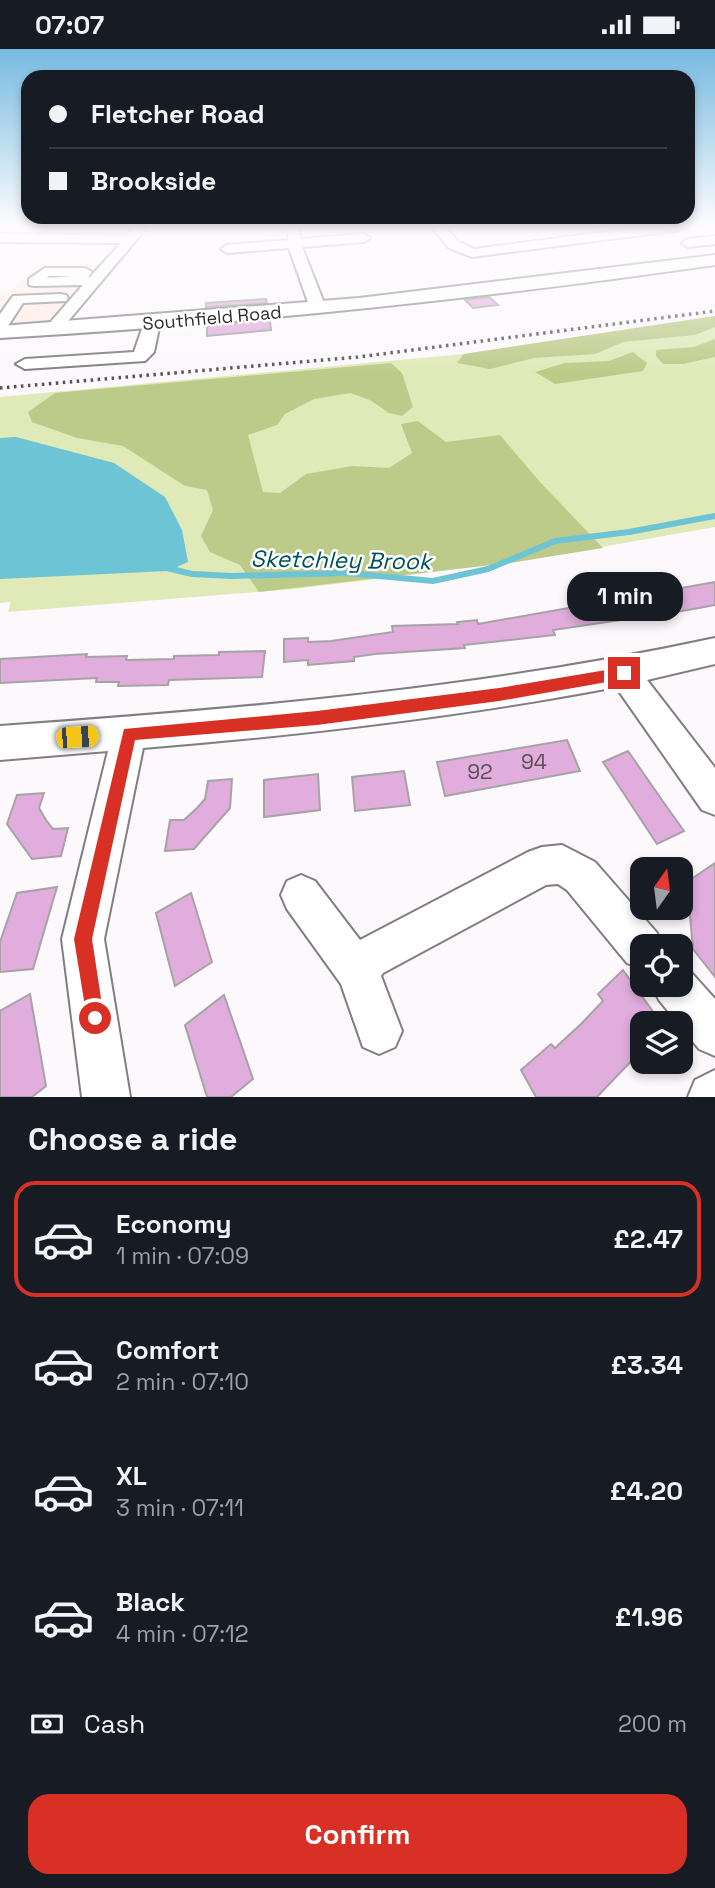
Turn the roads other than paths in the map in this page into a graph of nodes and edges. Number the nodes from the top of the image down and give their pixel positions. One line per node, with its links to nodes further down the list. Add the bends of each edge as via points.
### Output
1 (100, 275): 5 (street)
2 (306, 275): 7 (street)
3 (604, 275): 7 (main road, Southfield Road)
4 (75, 281): 5 (street)
5 (95, 281): 8 (street)
6 (61, 298): 10 (street, via 18,299)
7 (318, 308): 9 (main road, Southfield Road)
8 (50, 322): 9 (main road, Southfield Road); 10 (main road, Southfield Road)
9 (152, 323): 11 (street, via 145,352 139,357)
10 (2, 325)
11 (24, 364)
12 (715, 651): 13 (street)
13 (624, 673): 14 (street, via 499,695 317,718); 16 (street)
14 (129, 734): 15 (street); 23 (street, via 83,939)
15 (0, 743)
16 (715, 797)
17 (302, 895): 19 (street)
18 (630, 934): 19 (street, via 581,876 562,864 542,866 368,958)
19 (358, 972): 21 (street)
20 (684, 997): 22 (street)
21 (379, 1031)
22 (715, 1033)
23 (106, 1097)

